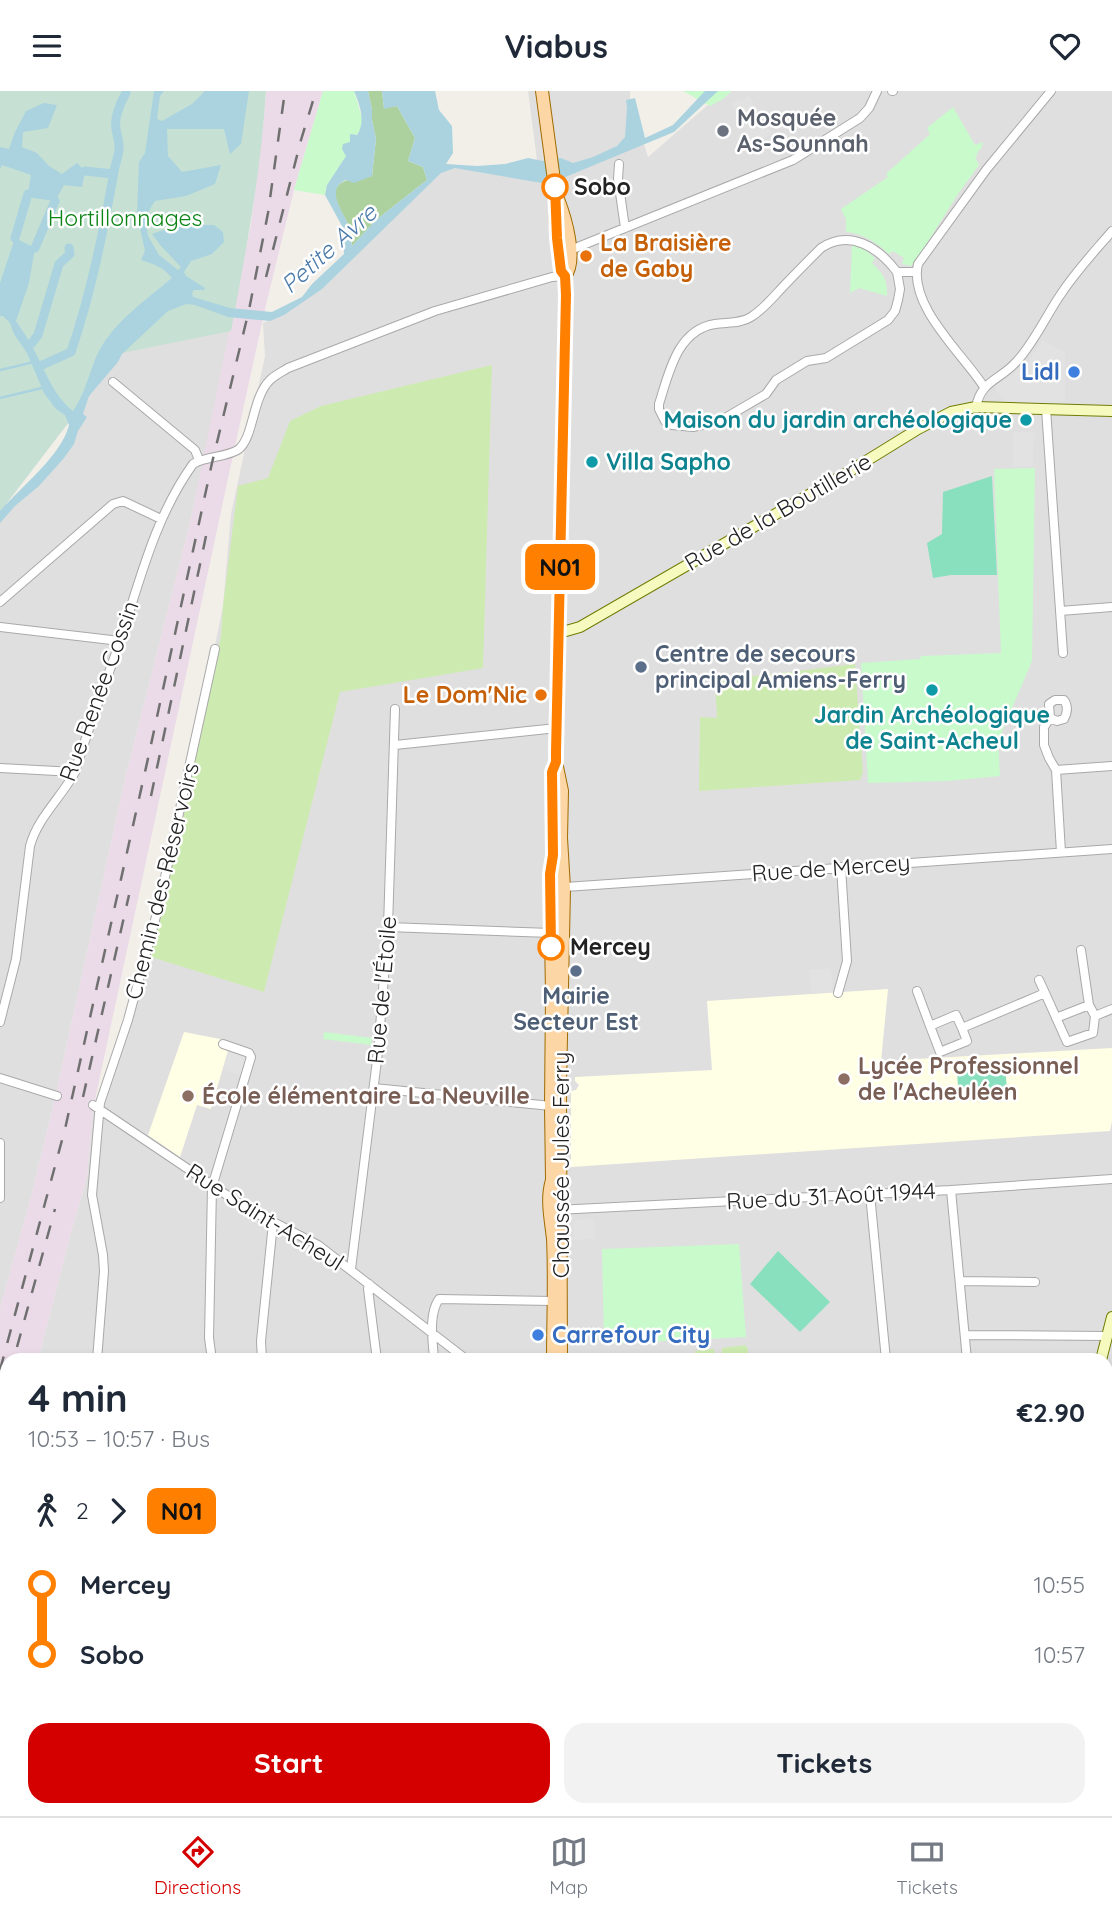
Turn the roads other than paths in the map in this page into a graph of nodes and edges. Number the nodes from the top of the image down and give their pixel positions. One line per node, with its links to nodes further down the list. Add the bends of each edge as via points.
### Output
1 (541, 91): 7 (main road, Chaussée Jules Ferry, via 556,195 563,211)
2 (877, 91): 5 (street, via 860,118 793,160)
3 (1051, 91): 9 (street, via 986,170)
4 (619, 164): 5 (street)
5 (625, 228): 7 (street)
6 (1112, 231): 12 (street, via 1063,291 1018,360)
7 (565, 251): 10 (main road, Chaussée Jules Ferry, via 561,271)
8 (897, 272): 8 (street, via 858,241 830,242 751,317 702,327 685,340 659,404 665,421 693,427 720,421 766,394 776,380 807,361 826,358 877,328 895,311 900,289); 9 (street)
9 (916, 272): 12 (street, via 923,305)
10 (565, 276): 16 (street, via 435,311 288,368 264,389 243,444 234,452); 22 (main road, Chaussée Jules Ferry)
11 (113, 383): 16 (street)
12 (984, 387): 13 (street)
13 (976, 407): 14 (street, Rue de la Boutillerie); 22 (street, Rue de la Boutillerie, via 940,417 580,627)
14 (1046, 409): 15 (street, Rue de la Boutillerie); 20 (street)
15 (1112, 411)
16 (202, 459): 17 (street, Rue Renée Cossin, via 187,472)
17 (161, 519): 18 (street, via 123,501 113,504); 23 (street, Rue Renée Cossin)
18 (0, 602)
19 (1112, 607): 20 (street)
20 (1060, 611): 25 (street)
21 (0, 627): 23 (street)
22 (559, 633): 28 (main road, Chaussée Jules Ferry)
23 (120, 641): 33 (street, Rue Renée Cossin)
24 (215, 649): 57 (street, Chemin des Réservoirs, via 158,909 128,1020)
25 (1063, 653)
26 (395, 709): 29 (street, Rue de l'Étoile)
27 (1050, 718): 32 (street, via 1044,727 1044,745)
28 (557, 728): 29 (street); 37 (main road, Chaussée Jules Ferry, via 556,762 562,791)
29 (394, 745): 38 (street, Rue de l'Étoile)
30 (1112, 766): 32 (street)
31 (0, 768): 33 (street)
32 (1056, 770): 35 (street)
33 (75, 772): 49 (street, Rue Renée Cossin, via 33,835 16,959)
34 (1112, 849): 35 (street, Rue de Mercey)
35 (1061, 852): 36 (street, Rue de Mercey)
36 (841, 867): 37 (street, Rue de Mercey); 43 (street, via 847,961)
37 (557, 888): 39 (main road, Chaussée Jules Ferry); 64 (main road, Chaussée Jules Ferry, via 561,1007)
38 (388, 927): 39 (street); 54 (street, Rue de l'Étoile)
39 (551, 933): 56 (main road, Chaussée Jules Ferry)
40 (1082, 950): 45 (street)
41 (1039, 980): 44 (street)
42 (917, 991): 50 (street)
43 (838, 993)
44 (1045, 993): 48 (street); 51 (street)
45 (1089, 1005): 47 (street); 48 (street)
46 (1112, 1009): 47 (street)
47 (1095, 1016): 48 (street, via 1093,1033 1067,1042)
48 (1056, 1018)
49 (0, 1022)
50 (930, 1026): 51 (street, via 956,1015); 51 (street, via 940,1052 967,1041)
51 (962, 1028)
52 (223, 1044): 60 (street, via 251,1057)
53 (0, 1078): 55 (street)
54 (374, 1088): 56 (street); 66 (street, Rue de l'Étoile)
55 (57, 1096)
56 (551, 1106): 64 (main road, Chaussée Jules Ferry, via 550,1187)
57 (96, 1108): 60 (street, Rue Saint-Acheul); 75 (street, Chemin des Réservoirs, via 92,1195 104,1271)
58 (0, 1143): 63 (street)
59 (1112, 1179): 61 (street, Rue du 31 Août 1944)
60 (212, 1187): 65 (street, Rue Saint-Acheul); 76 (street)
61 (951, 1190): 62 (street, Rue du 31 Août 1944); 67 (street)
62 (870, 1194): 64 (street, Rue du 31 Août 1944); 83 (street)
63 (0, 1198)
64 (555, 1210): 70 (main road); 82 (main road, Chaussée Jules Ferry)
65 (273, 1223): 66 (street, Rue Saint-Acheul, via 318,1245); 77 (street)
66 (351, 1269): 69 (street, Rue Saint-Acheul)
67 (960, 1282): 68 (street); 73 (street)
68 (1035, 1282)
69 (369, 1284): 72 (street, Rue Saint-Acheul); 78 (street)
70 (553, 1301): 72 (street, via 439,1299); 81 (main road)
71 (1112, 1317): 74 (street)
72 (433, 1334): 79 (street); 80 (street, Rue Saint-Acheul)
73 (965, 1335): 74 (street); 84 (street)
74 (1107, 1336): 85 (street)
75 (98, 1353)
76 (211, 1353)
77 (262, 1353)
78 (376, 1353)
79 (434, 1353)
80 (458, 1353)
81 (552, 1353)
82 (561, 1353)
83 (886, 1353)
84 (966, 1353)
85 (1103, 1353)

